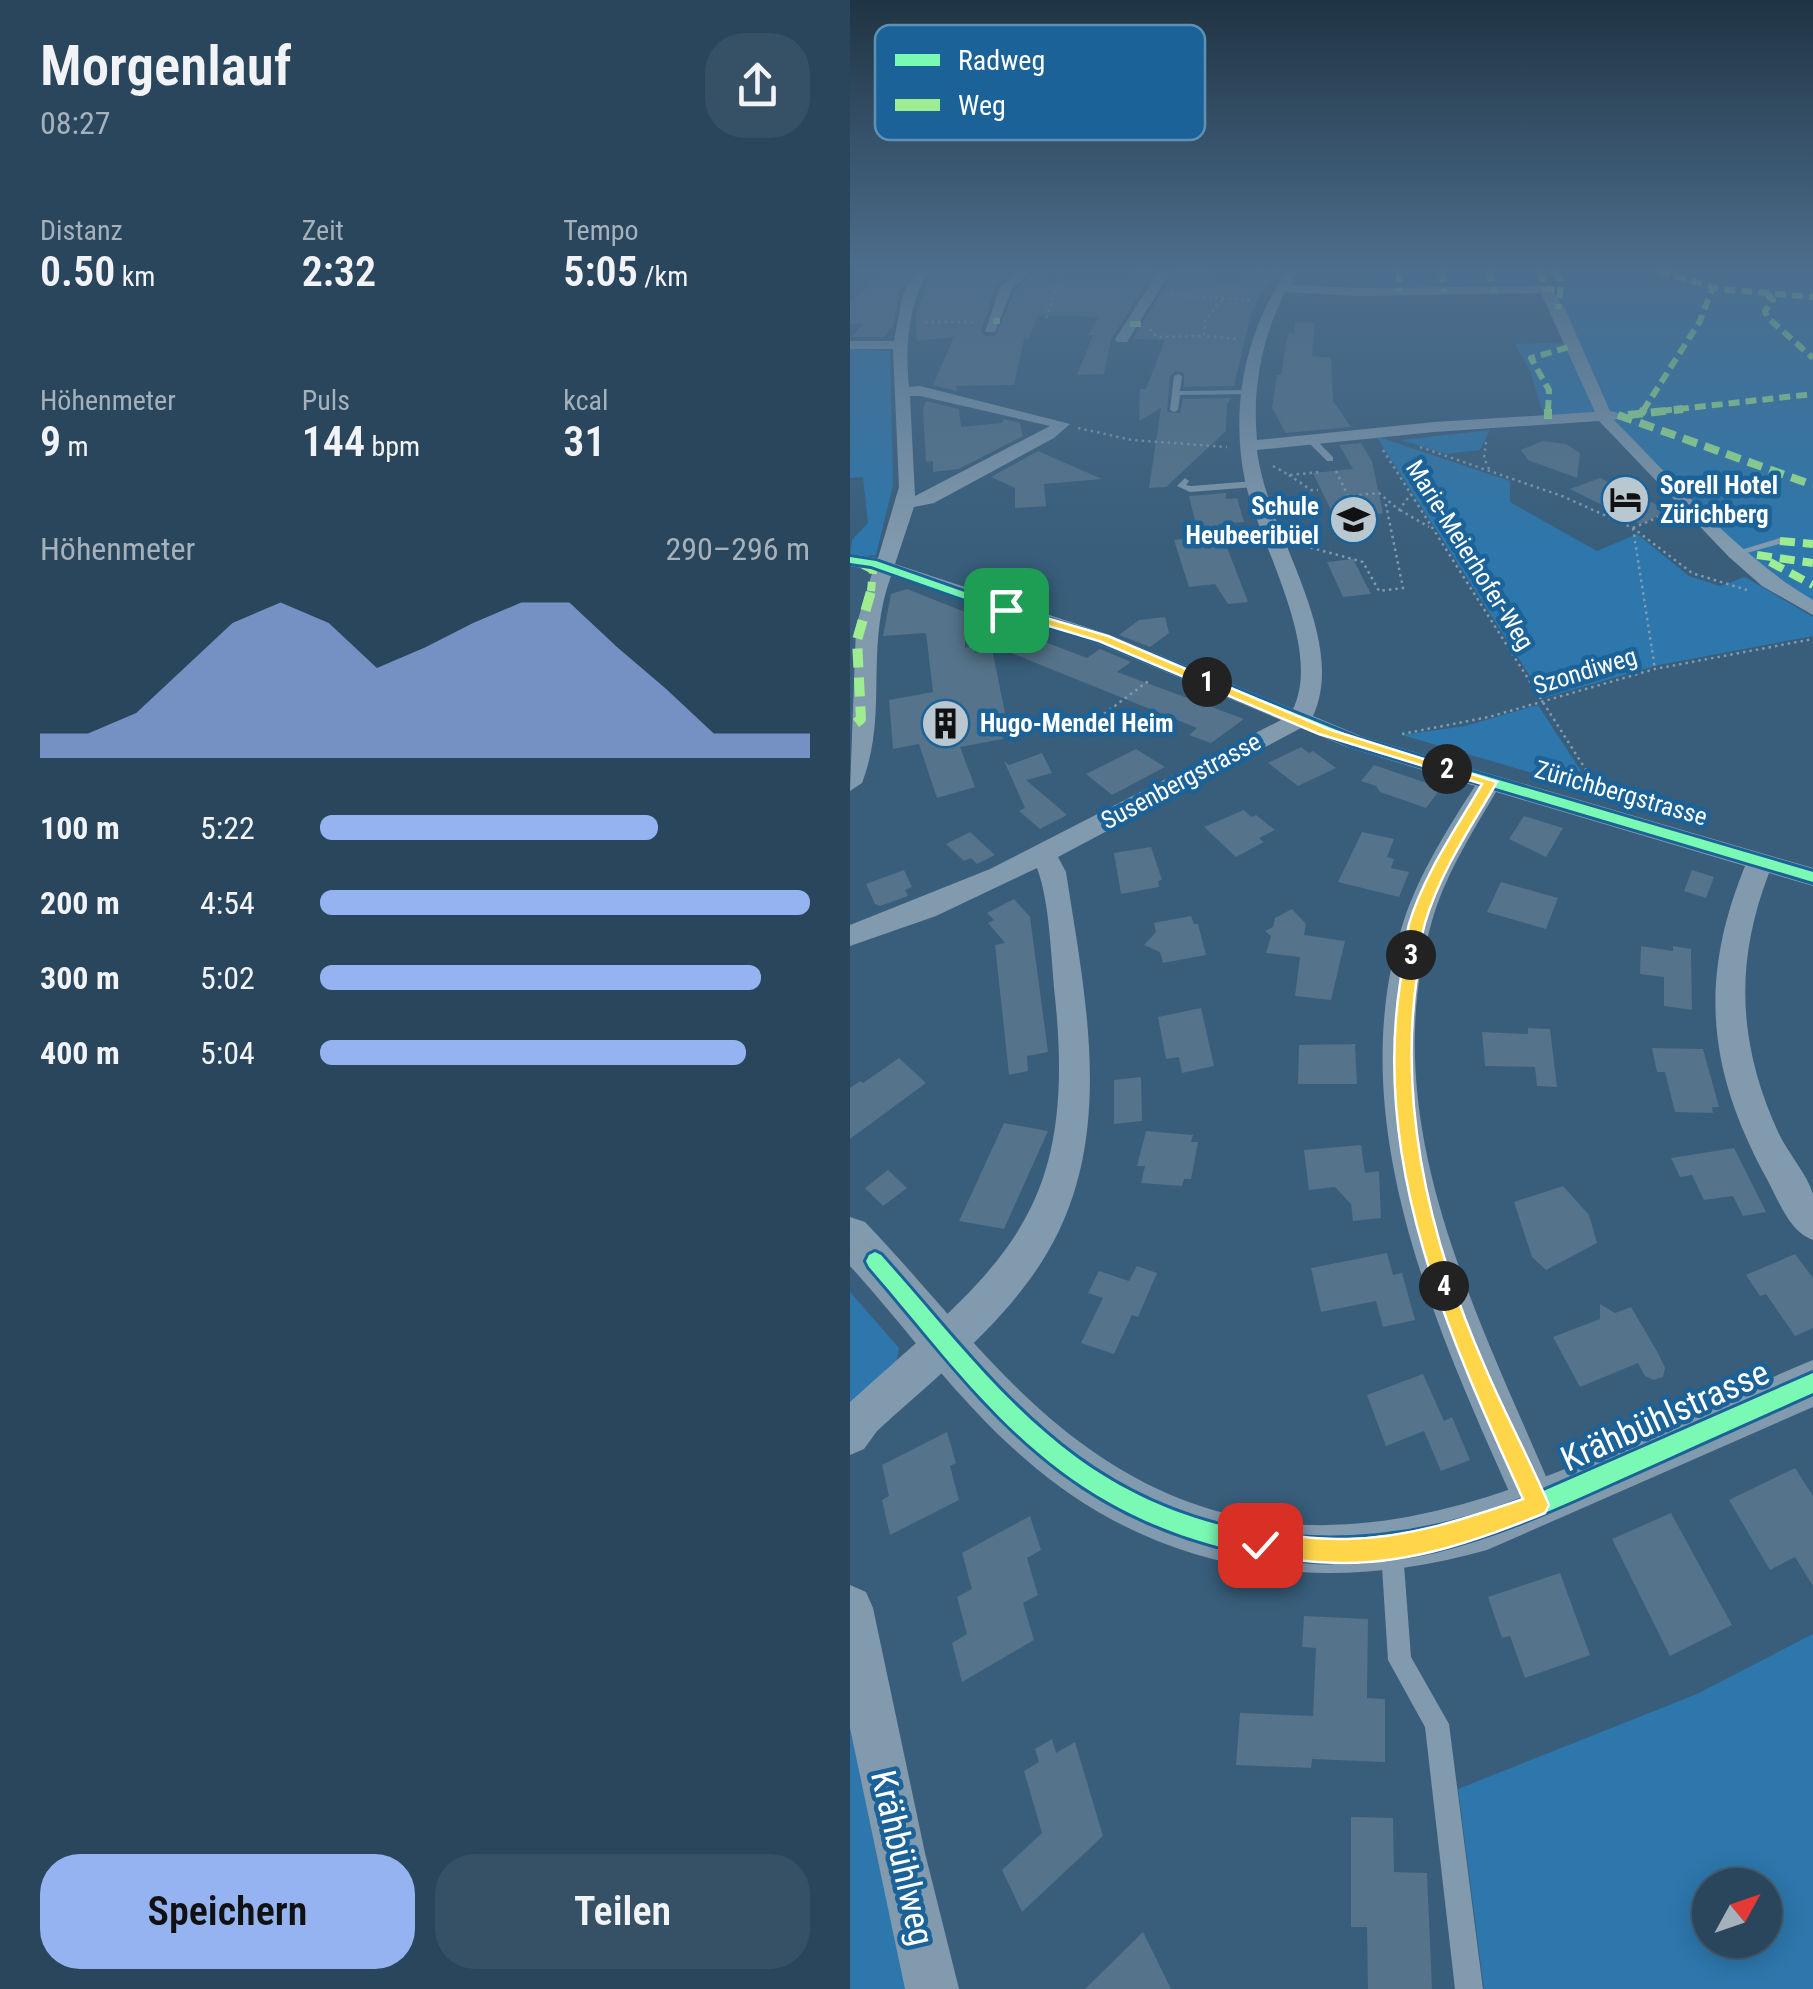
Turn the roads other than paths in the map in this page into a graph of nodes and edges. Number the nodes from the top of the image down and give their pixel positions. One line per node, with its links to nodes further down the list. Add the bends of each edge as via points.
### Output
1 (901, 364): 5 (street)
2 (1256, 364): 6 (street, Susenbergstrasse)
3 (1585, 364): 9 (street)
4 (1178, 376): 7 (lane)
5 (904, 392): 15 (street); 15 (street, via 1062,424 928,499)
6 (1251, 392): 7 (lane); 11 (street, Susenbergstrasse)
7 (1176, 393): 8 (lane)
8 (1174, 410)
9 (1610, 416): 10 (street); 17 (street)
10 (1311, 440): 11 (street); 12 (lane)
11 (1240, 447): 14 (street, Susenbergstrasse)
12 (1330, 459)
13 (1186, 480): 14 (lane, via 1181,486 1190,490)
14 (1254, 484): 21 (street, Susenbergstrasse, via 1300,610 1310,687)
15 (903, 504): 19 (street)
16 (1780, 541): 17 (lane)
17 (1736, 553): 20 (street)
18 (850, 560): 19 (street, Zürichbergstrasse)
19 (885, 567): 21 (street, Zürichbergstrasse, via 1104,638); 23 (street, via 866,622 868,716)
20 (1799, 604)
21 (1299, 721): 22 (street, Zürichbergstrasse); 24 (street, Susenbergstrasse)
22 (1490, 782): 25 (street, Zürichbergstrasse); 33 (street, via 1438,871 1416,927 1401,1031 1402,1106 1439,1271 1474,1368)
23 (850, 784)
24 (1043, 855): 27 (street, Susenbergstrasse); 30 (street, via 1053,872 1076,1051 1074,1119 1059,1190 1030,1248)
25 (1761, 860): 26 (street, Zürichbergstrasse); 28 (street, via 1730,963 1733,1044 1743,1088)
26 (1813, 877)
27 (850, 936)
28 (1813, 1224)
29 (850, 1236): 30 (street, Krähbühlstrasse)
30 (946, 1339): 32 (street); 34 (street, Krähbühlstrasse, via 1043,1443 1136,1506 1260,1545)
31 (1813, 1383): 33 (street, Krähbühlstrasse)
32 (850, 1434)
33 (1537, 1505): 34 (street, Krähbühlstrasse, via 1461,1533)
34 (1392, 1548): 37 (lane, via 1400,1660 1437,1724)
35 (850, 1608): 36 (street, Krähbühlweg)
36 (932, 1989)
37 (1468, 1989)

